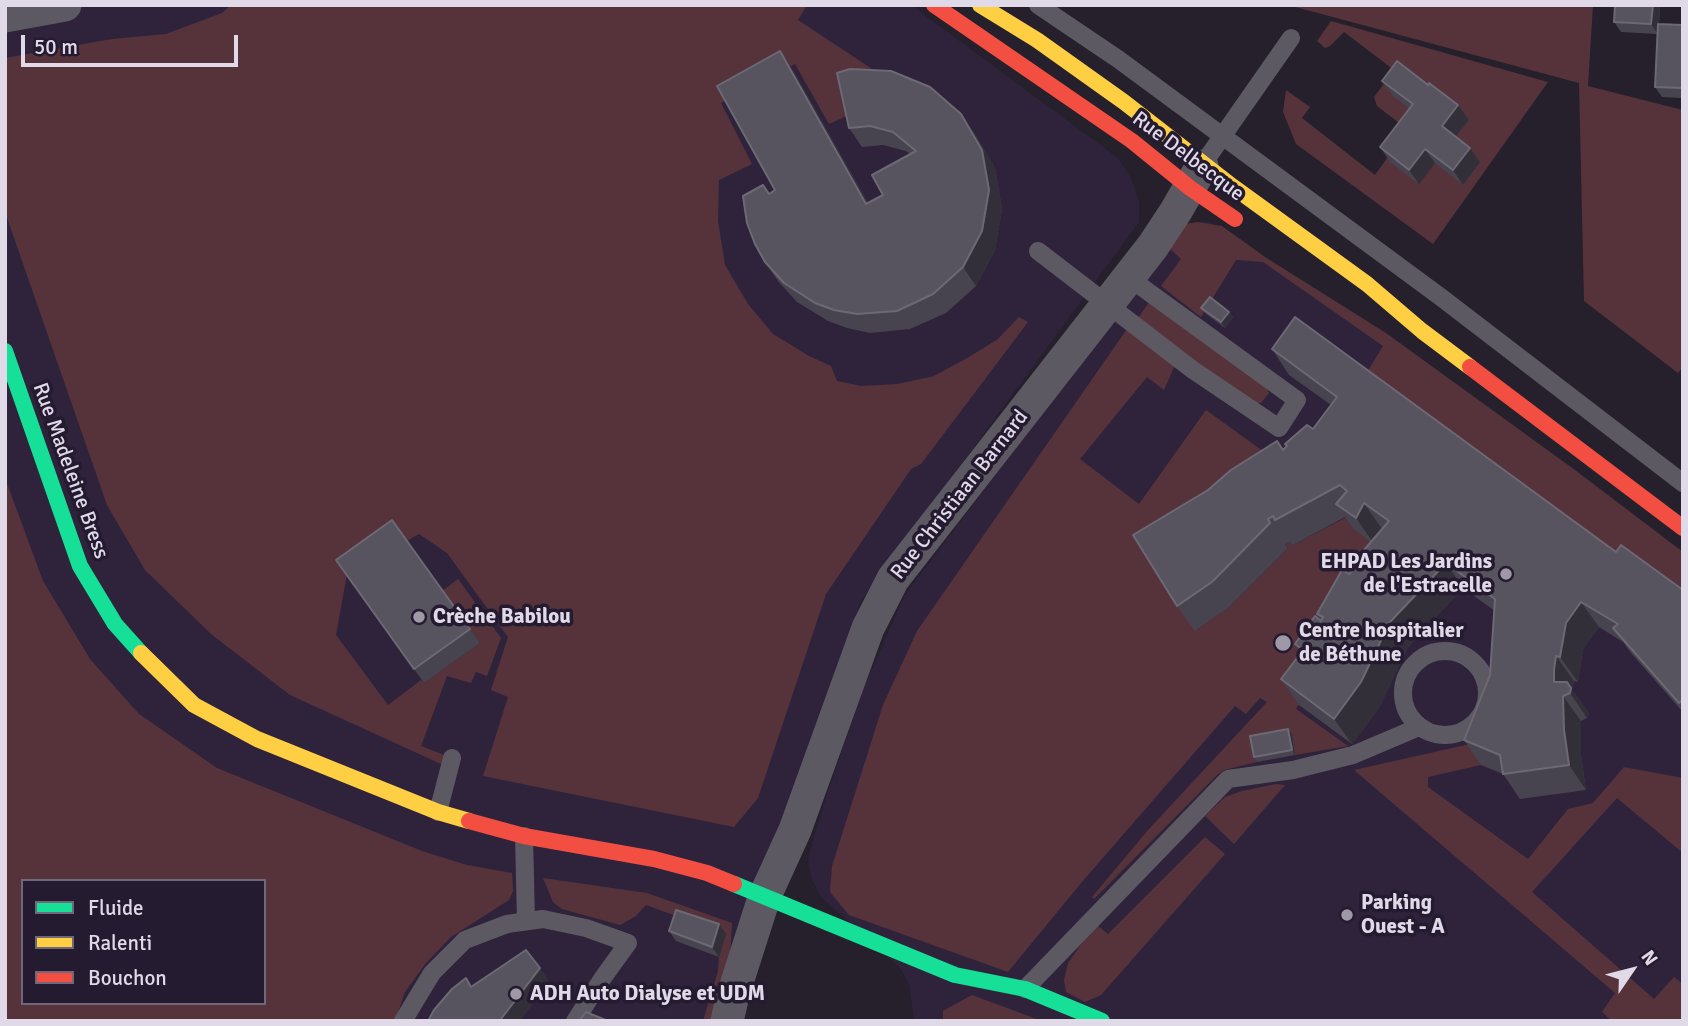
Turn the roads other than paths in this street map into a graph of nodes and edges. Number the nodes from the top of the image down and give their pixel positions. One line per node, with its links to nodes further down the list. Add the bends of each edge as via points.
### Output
1 (65, 5): 5 (street)
2 (934, 5): 8 (street, Rue Delbecque, via 1132,141)
3 (980, 5): 8 (street, Rue Delbecque, via 1102,86)
4 (1038, 5): 7 (lane)
5 (5, 16)
6 (1291, 38): 7 (lane)
7 (1223, 136): 8 (lane); 16 (lane)
8 (1196, 176): 9 (street, Rue Delbecque); 11 (street, Rue Christiaan Barnard, via 1153,246); 14 (street, Rue Delbecque, via 1367,284)
9 (1244, 225)
10 (1038, 251): 12 (lane)
11 (1128, 276): 12 (street, Rue Christiaan Barnard); 12 (lane, via 1297,400 1279,428)
12 (1109, 304): 22 (street, Rue Christiaan Barnard, via 893,579 868,628 796,830)
13 (1381, 319): 14 (street, Rue Delbecque)
14 (1422, 331): 17 (street, Rue Delbecque)
15 (5, 351): 20 (street, Rue Madeleine Bress, via 80,566 115,624 160,674 194,705 257,739)
16 (1683, 483)
17 (1683, 528)
18 (1419, 727): 18 (lane, via 1404,704 1403,690 1415,664 1426,656 1453,652 1477,666 1487,691 1479,717 1470,727 1445,735); 24 (lane, via 1353,755 1228,779)
19 (452, 758): 20 (lane)
20 (438, 812): 21 (street, Rue Madeleine Bress)
21 (524, 836): 22 (street, Rue Madeleine Bress, via 654,859 707,873); 23 (lane)
22 (764, 898): 24 (street, Rue Madeleine Bress, via 955,975); 27 (street, Rue Christiaan Barnard)
23 (526, 921): 25 (lane, via 490,928 465,940 432,973); 26 (lane, via 543,919 586,928 628,943)
24 (1025, 989): 28 (street, Rue Madeleine Bress)
25 (403, 1021)
26 (575, 1021)
27 (727, 1021)
28 (1102, 1021)

